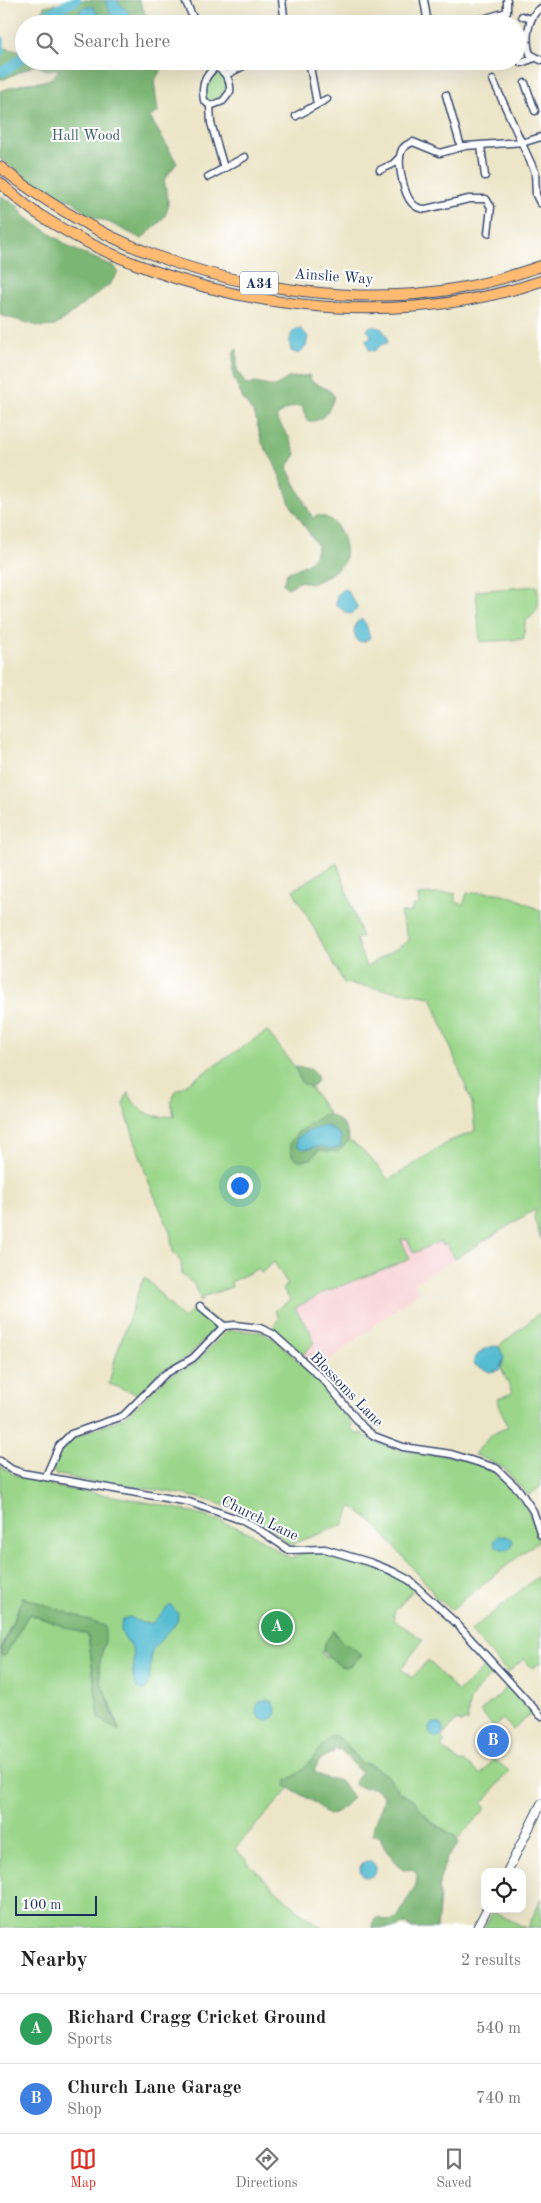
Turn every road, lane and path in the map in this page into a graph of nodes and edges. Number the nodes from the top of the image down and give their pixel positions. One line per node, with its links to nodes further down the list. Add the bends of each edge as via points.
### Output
1 (185, 0): 6 (street)
2 (282, 0): 7 (street)
3 (424, 0): 8 (street)
4 (507, 0): 9 (street, via 507,12)
5 (541, 8): 11 (street)
6 (192, 15)
7 (284, 15)
8 (426, 15)
9 (496, 15)
10 (526, 17): 11 (street)
11 (531, 19): 12 (street, via 528,44 530,54)
12 (538, 59)
13 (211, 70): 23 (street, via 203,86 204,100)
14 (221, 70): 17 (street)
15 (236, 70): 17 (street)
16 (311, 70): 22 (street)
17 (226, 75): 23 (street, via 231,85 230,92 223,101)
18 (492, 80): 27 (street)
19 (525, 83): 24 (street)
20 (446, 95): 29 (street)
21 (327, 99): 22 (street)
22 (317, 104): 25 (street)
23 (210, 106): 33 (street, via 210,123)
24 (535, 111)
25 (296, 116)
26 (541, 137): 27 (street)
27 (524, 142): 28 (street); 38 (street, via 535,172 536,195)
28 (481, 146): 29 (street); 35 (street)
29 (461, 147): 31 (street, via 437,153 413,142 404,147)
30 (244, 157): 33 (street)
31 (400, 157): 34 (street); 39 (street, via 405,190 412,204 426,209 469,199 486,199 491,207)
32 (0, 167): 40 (highway, Ainslie Way / A34, via 42,198 80,220 153,255 197,270 278,287 320,293 406,294 460,288)
33 (224, 168): 36 (street)
34 (380, 170)
35 (485, 176)
36 (208, 177)
37 (0, 183): 41 (highway, Ainslie Way / A34, via 34,211 111,253 148,270 237,293 320,306 406,307 462,301)
38 (540, 202)
39 (488, 233)
40 (541, 266)
41 (541, 281)
42 (200, 1306): 43 (street)
43 (224, 1326): 45 (street, via 193,1358 165,1374 123,1416 71,1434 59,1446); 46 (street, Blossoms Lane, via 260,1328 273,1334 324,1380 374,1436 403,1447 452,1454 496,1468 519,1490 533,1510)
44 (0, 1461): 45 (street, Church Lane, via 22,1473)
45 (46, 1476): 47 (street, Church Lane, via 206,1507 261,1530 289,1550 325,1549 392,1571 409,1580 456,1623)
46 (541, 1535)
47 (541, 1716)
48 (541, 1804): 49 (street)
49 (509, 1868)
50 (485, 1913): 51 (street)
51 (476, 1928)

